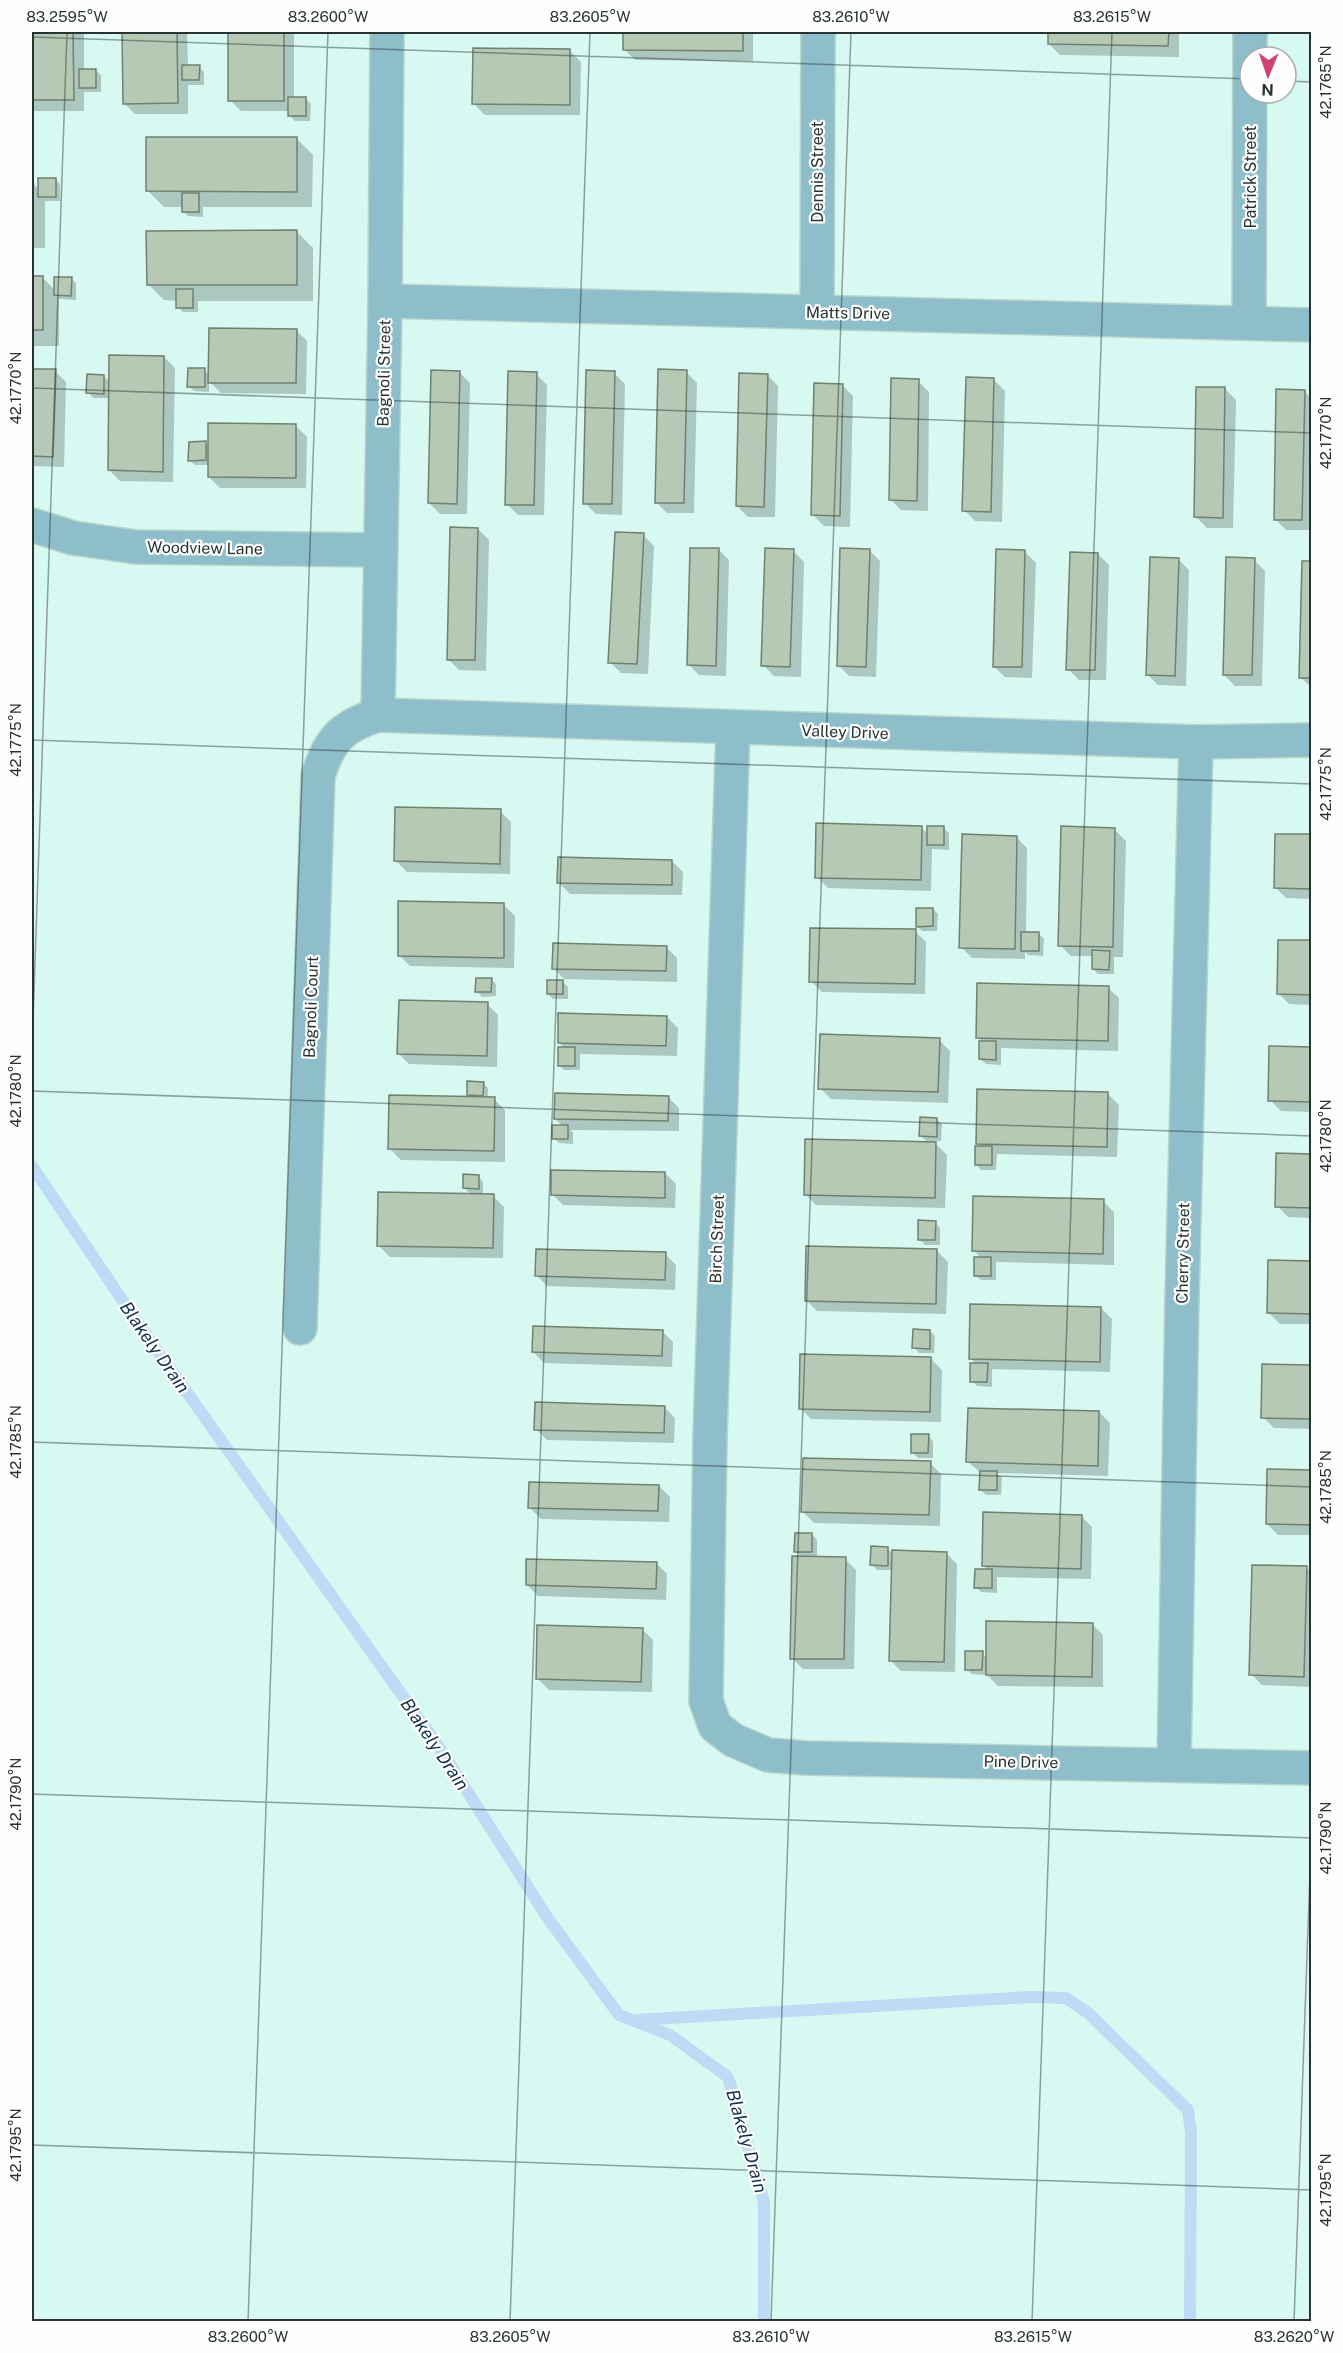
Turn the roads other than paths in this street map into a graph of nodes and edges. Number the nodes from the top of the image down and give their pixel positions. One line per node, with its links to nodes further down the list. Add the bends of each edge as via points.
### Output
1 (387, 32): 4 (street, Bagnoli Street)
2 (818, 32): 5 (street, Dennis Street)
3 (1250, 32): 6 (street, Patrick Street)
4 (385, 301): 5 (street, Matts Drive); 9 (street, Bagnoli Street)
5 (817, 312): 6 (street, Matts Drive)
6 (1249, 323): 7 (street, Matts Drive)
7 (1311, 325)
8 (32, 525): 9 (street, Woodview Lane, via 73,538 136,547)
9 (381, 550): 10 (street, Bagnoli Street)
10 (378, 715): 11 (street, Valley Drive); 14 (street, Bagnoli Court, via 340,734 325,753 318,776)
11 (733, 728): 13 (street, Valley Drive); 15 (street, Birch Street, via 705,1645 706,1701 715,1726)
12 (1311, 740): 13 (street, Valley Drive)
13 (1196, 742): 16 (street, Cherry Street)
14 (300, 1328)
15 (733, 1740): 16 (street, Pine Drive, via 768,1755 805,1758)
16 (1174, 1765): 17 (street, Pine Drive)
17 (1311, 1768)

